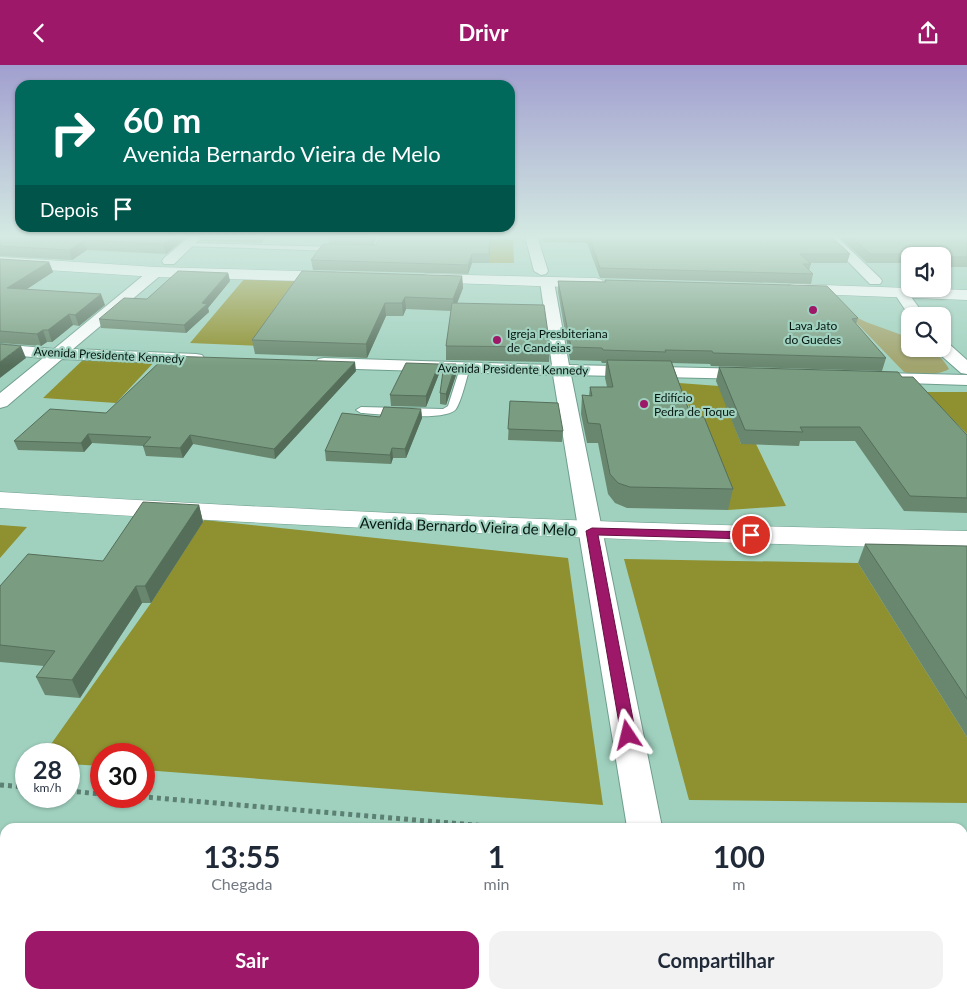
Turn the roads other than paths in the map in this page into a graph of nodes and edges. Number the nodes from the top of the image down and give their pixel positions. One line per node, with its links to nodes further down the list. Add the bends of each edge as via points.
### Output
1 (147, 280): 11 (street)
2 (544, 280): 16 (street)
3 (875, 281): 6 (main road); 7 (main road, via 776,283)
4 (951, 282): 5 (main road)
5 (967, 282)
6 (901, 286)
7 (901, 287)
8 (951, 293): 9 (main road)
9 (967, 295)
10 (0, 349): 11 (street, Avenida Presidente Kennedy)
11 (58, 354): 13 (street, Avenida Presidente Kennedy); 21 (street)
12 (951, 355): 17 (street)
13 (217, 359)
14 (306, 363): 15 (street, Avenida Presidente Kennedy)
15 (465, 368): 16 (street, Avenida Presidente Kennedy); 22 (lane, via 452,408 445,412)
16 (561, 369): 18 (street, Avenida Presidente Kennedy); 24 (street)
17 (967, 369)
18 (769, 375)
19 (868, 377): 20 (street)
20 (967, 380)
21 (0, 402)
22 (360, 410)
23 (0, 500): 24 (main road, Avenida Bernardo Vieira de Melo, via 366,522)
24 (592, 531): 25 (main road, Avenida Bernardo Vieira de Melo); 26 (street)
25 (967, 540)
26 (644, 823)

